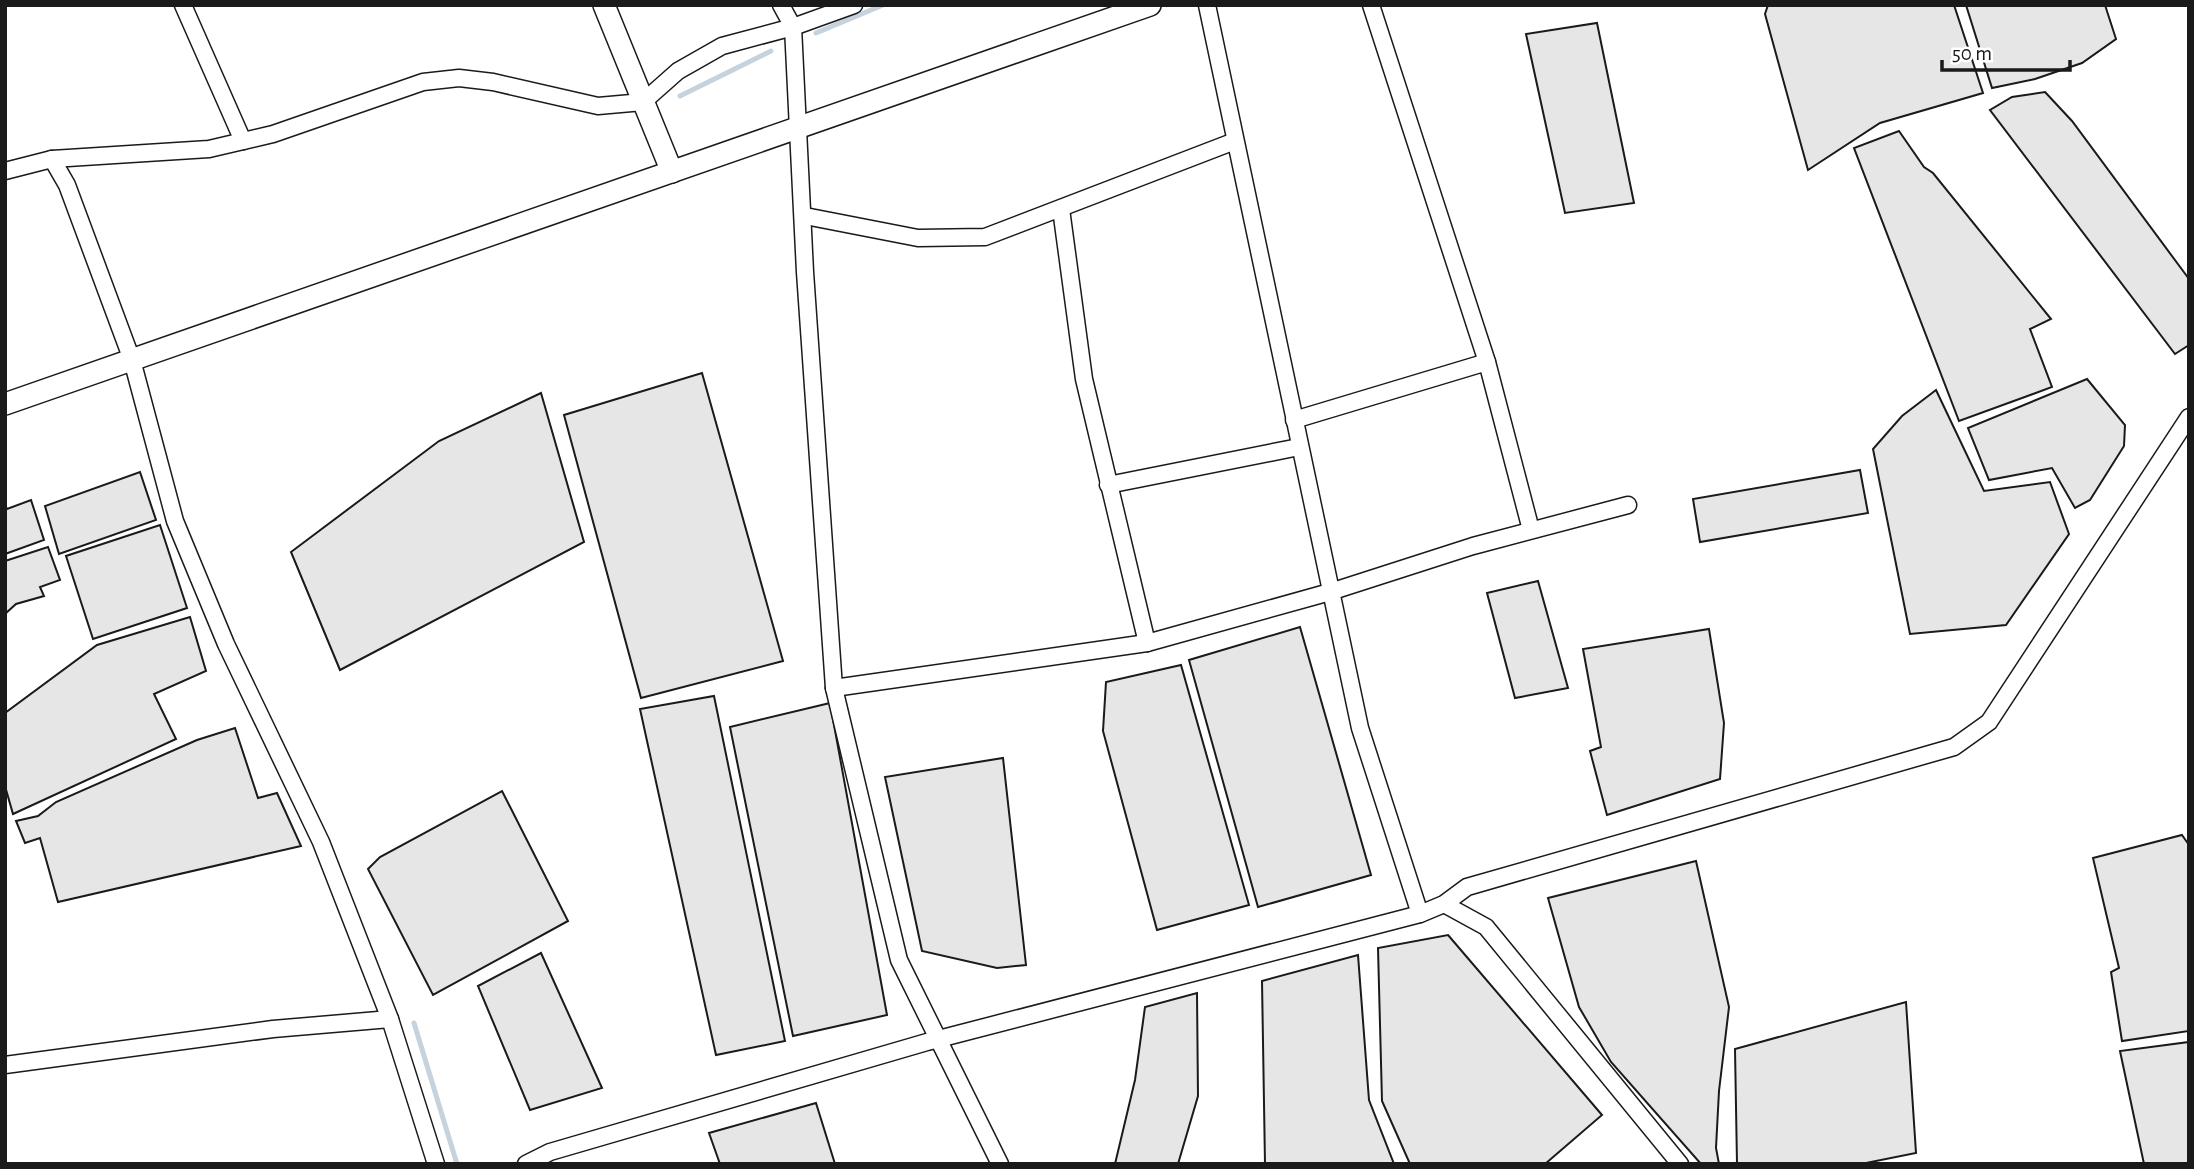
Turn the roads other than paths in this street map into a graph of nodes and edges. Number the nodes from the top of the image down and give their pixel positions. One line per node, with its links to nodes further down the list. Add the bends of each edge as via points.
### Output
1 (183, 5): 11 (street)
2 (604, 5): 9 (street)
3 (781, 5): 8 (street)
4 (854, 5): 8 (street)
5 (1150, 5): 10 (street)
6 (1207, 5): 12 (street)
7 (1371, 5): 19 (street)
8 (793, 27): 9 (street, via 722,46 678,71); 10 (street)
9 (643, 102): 11 (street, via 598,106 459,78 423,82); 15 (street)
10 (800, 127): 15 (street); 17 (street)
11 (243, 141): 13 (street, via 209,149)
12 (1235, 141): 16 (street); 22 (street)
13 (52, 159): 14 (street); 18 (street, via 67,185)
14 (5, 171)
15 (672, 172): 18 (street)
16 (1061, 209): 17 (street, via 985,237 918,238); 24 (street, via 1084,379)
17 (805, 216): 29 (street)
18 (132, 360): 20 (street); 32 (street, via 174,521 226,644 321,842)
19 (1487, 362): 22 (street); 26 (street)
20 (5, 404)
21 (2189, 417): 30 (street, via 1989,722 1954,747 1467,887)
22 (1294, 420): 23 (street)
23 (1300, 447): 24 (street); 27 (street)
24 (1108, 485): 28 (street)
25 (1628, 505): 26 (street)
26 (1531, 530): 27 (street)
27 (1330, 592): 28 (street); 31 (street, via 1360,728)
28 (1147, 642): 29 (street)
29 (834, 688): 33 (street, via 896,949)
30 (1444, 904): 31 (street); 38 (street, via 1486,927)
31 (1420, 914): 33 (street)
32 (390, 1019): 34 (street, via 273,1029); 35 (street)
33 (936, 1040): 36 (street, via 550,1152); 37 (street)
34 (5, 1065)
35 (436, 1164)
36 (526, 1164)
37 (1000, 1164)
38 (1680, 1164)

